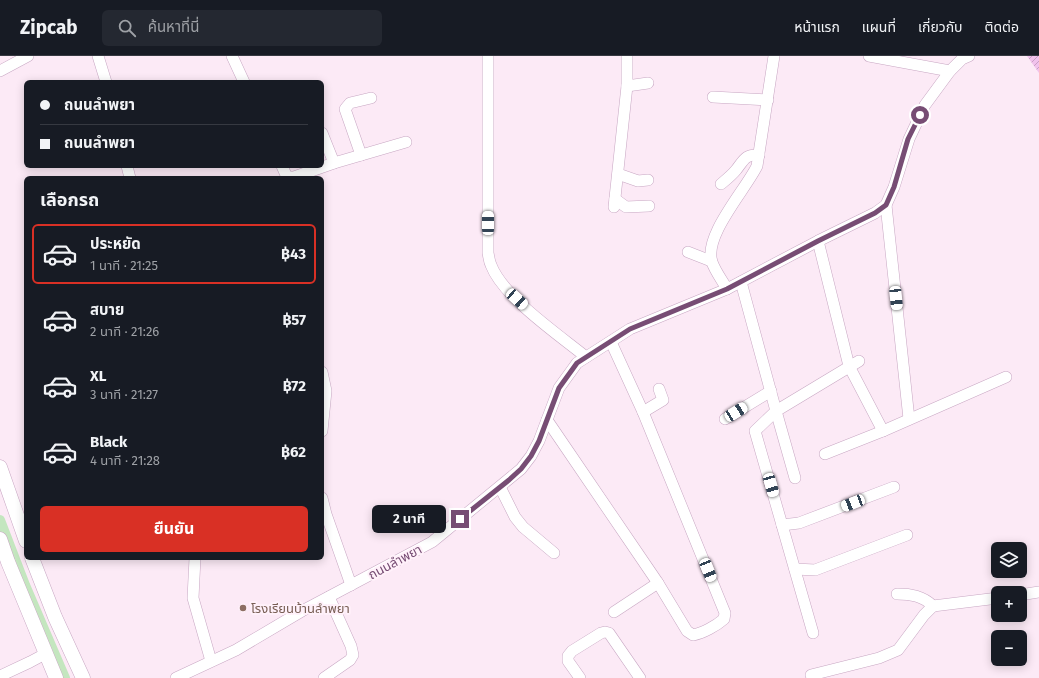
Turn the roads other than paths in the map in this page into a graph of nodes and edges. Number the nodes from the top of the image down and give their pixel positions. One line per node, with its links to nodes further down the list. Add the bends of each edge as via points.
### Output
1 (28, 56): 10 (street)
2 (98, 56): 12 (street)
3 (232, 56): 13 (street)
4 (488, 56): 38 (street, via 490,265 506,289)
5 (627, 56): 15 (street)
6 (774, 56): 18 (street)
7 (869, 56): 8 (street)
8 (884, 57): 11 (street)
9 (963, 57): 11 (street)
10 (0, 71)
11 (950, 71): 30 (street, via 925,105 908,139)
12 (105, 80)
13 (243, 80)
14 (648, 83): 15 (street)
15 (627, 86): 26 (street)
16 (713, 97): 18 (street)
17 (371, 98): 21 (street, via 350,103 345,109)
18 (768, 100): 22 (street)
19 (324, 138): 23 (street)
20 (406, 142): 21 (street)
21 (361, 155): 23 (street)
22 (759, 155): 29 (street, via 745,158); 34 (street, via 753,175 727,212 716,234)
23 (334, 163): 24 (street)
24 (324, 166)
25 (320, 168): 27 (street)
26 (618, 174): 28 (street, via 638,181); 31 (street, via 615,203 626,207)
27 (297, 176)
28 (648, 180)
29 (722, 184)
30 (886, 205): 32 (street, ถนนลำพยา); 49 (street)
31 (649, 206)
32 (818, 241): 35 (street, ถนนลำพยา); 40 (street)
33 (688, 252): 34 (street)
34 (711, 261): 36 (street)
35 (741, 282): 36 (street, ถนนลำพยา); 44 (street)
36 (727, 289): 37 (street, ถนนลำพยา, via 630,329)
37 (611, 342): 38 (street, ถนนลำพยา); 47 (street)
38 (586, 357): 50 (street, ถนนลำพยา, via 577,363 559,388)
39 (859, 361): 40 (street)
40 (849, 366): 46 (street); 51 (street)
41 (1006, 377): 49 (street)
42 (324, 382): 45 (street)
43 (659, 389): 47 (street, via 663,400)
44 (771, 391): 46 (street); 48 (street)
45 (324, 411)
46 (776, 411): 54 (street); 58 (street, via 755,431)
47 (643, 412): 66 (street, via 725,613 724,619 715,626 692,635)
48 (725, 419)
49 (909, 419): 51 (street)
50 (547, 420): 55 (street, ถนนลำพยา, via 531,456 521,469); 66 (street)
51 (883, 431): 52 (street)
52 (825, 454)
53 (0, 467): 60 (street)
54 (795, 478)
55 (500, 487): 62 (street, via 523,527); 67 (street, ถนนลำพยา, via 432,542)
56 (894, 487): 58 (street, via 799,523)
57 (324, 506): 67 (street)
58 (782, 525): 65 (street)
59 (907, 534): 65 (street, via 815,570)
60 (24, 535)
61 (0, 539): 76 (street)
62 (554, 553)
63 (33, 560): 81 (street)
64 (195, 560): 77 (street, via 193,598)
65 (795, 570): 75 (street)
66 (658, 583): 74 (street)
67 (351, 585): 71 (street, ถนนลำพยา)
68 (1039, 592): 70 (street)
69 (897, 594): 73 (street, via 920,596)
70 (1027, 594)
71 (329, 597): 77 (street, ถนนลำพยา); 83 (street, via 353,655 350,660)
72 (991, 599): 73 (street)
73 (933, 606): 78 (street, via 898,650 879,658)
74 (614, 612)
75 (813, 633)
76 (45, 654): 79 (street); 80 (street)
77 (211, 662): 82 (street, ถนนลำพยา)
78 (811, 675)
79 (0, 676)
80 (56, 678)
81 (83, 678)
82 (176, 678)
83 (324, 678)
84 (580, 678): 85 (street, via 568,661 568,656 572,651 605,632 610,633)
85 (640, 678)

